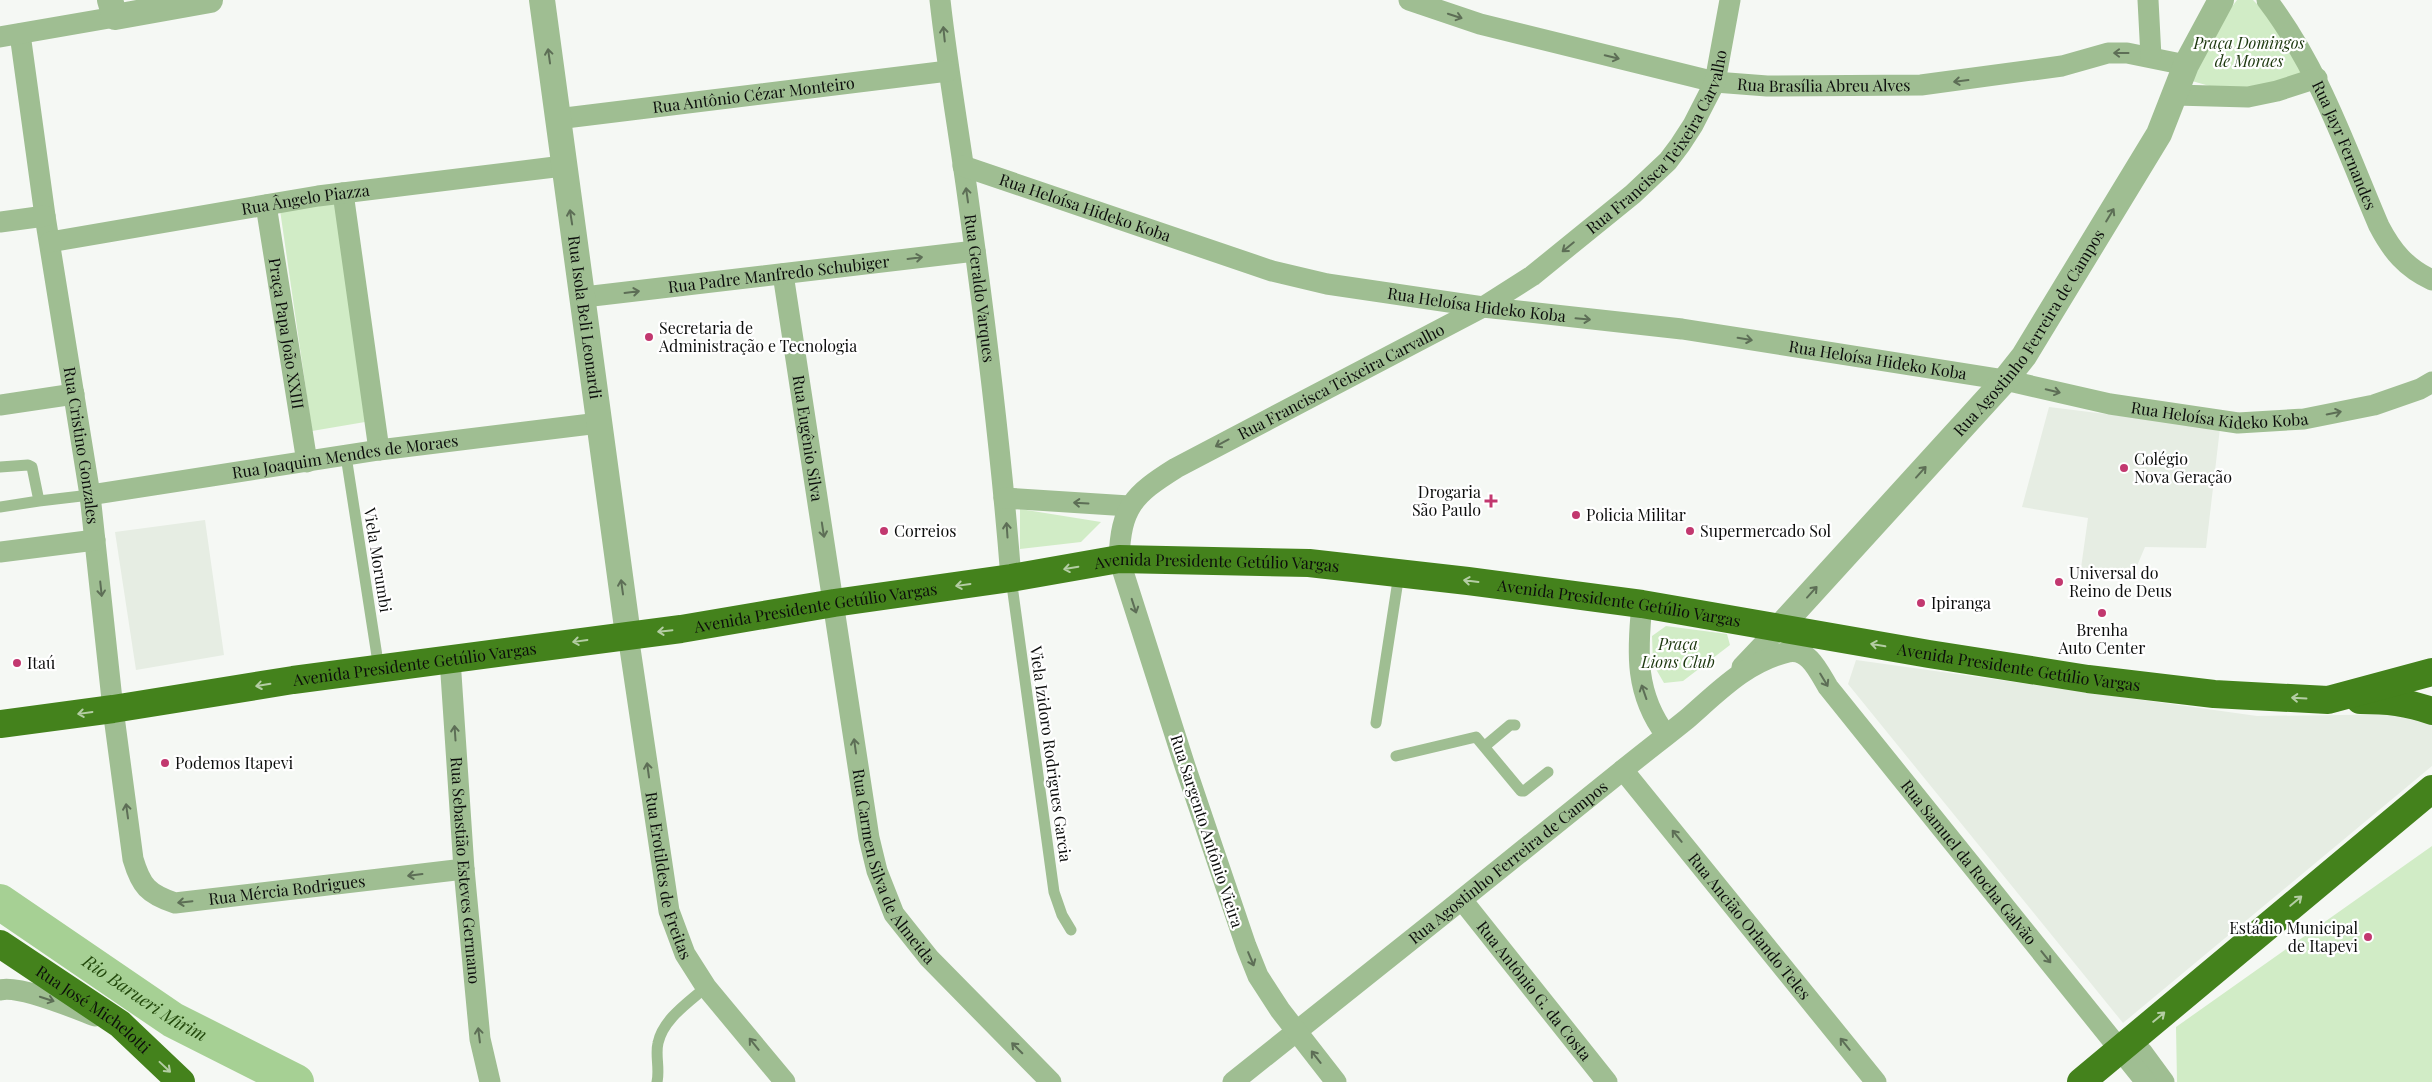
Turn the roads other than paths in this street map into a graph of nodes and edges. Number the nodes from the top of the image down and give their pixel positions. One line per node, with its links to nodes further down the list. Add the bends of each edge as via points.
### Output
1 (210, 0): 9 (street)
2 (542, 0): 17 (street, Rua Isola Beli Leonardi, one-way to 2)
3 (940, 0): 13 (street, Rua Geraldo Varques, one-way to 3)
4 (1409, 0): 15 (street, Rua Brasília Abreu Alves, one-way to 15, via 1480,24)
5 (1730, 0): 15 (street, Rua Francisca Teixeira Carvalho)
6 (2148, 0): 11 (street)
7 (2221, 0): 12 (street, Rua Agostinho Ferreira de Campos)
8 (2267, 0): 14 (street, Rua Jayr Fernandes)
9 (112, 9): 10 (street)
10 (10, 36): 22 (street, Rua Cristino Gonzales)
11 (2151, 57): 12 (street, Rua Brasília Abreu Alves); 15 (street, Rua Brasília Abreu Alves, one-way to 15, via 2108,53 2062,66 1922,85 1767,86)
12 (2186, 64): 16 (street, Rua Agostinho Ferreira de Campos)
13 (948, 71): 17 (street, Rua Antônio Cézar Monteiro); 19 (street, Rua Geraldo Varques)
14 (2317, 78): 16 (street, via 2248,97); 27 (street, Rua Jayr Fernandes, via 2391,249 2402,262)
15 (1715, 82): 29 (street, Rua Francisca Teixeira Carvalho, one-way to 29, via 1693,125 1668,161 1633,194 1532,276)
16 (2175, 95): 30 (street, Rua Agostinho Ferreira de Campos, one-way to 16, via 2024,356 2159,134)
17 (558, 119): 18 (street, Rua Isola Beli Leonardi)
18 (563, 166): 20 (street, Rua Ângelo Piazza); 28 (street, Rua Isola Beli Leonardi, one-way to 18)
19 (963, 166): 25 (street, Rua Geraldo Varques, one-way to 19); 29 (street, Rua Heloísa Hideko Koba, via 1272,271 1327,284)
20 (343, 194): 21 (street, Rua Ângelo Piazza); 35 (street)
21 (266, 205): 24 (street, Rua Ângelo Piazza); 37 (street, Praça Papa João XXIII)
22 (45, 216): 23 (street); 24 (street, Rua Cristino Gonzales)
23 (0, 222)
24 (50, 242): 32 (street, Rua Cristino Gonzales)
25 (975, 251): 26 (street, Rua Padre Manfredo Schubiger, one-way to 25); 40 (street, Rua Geraldo Varques)
26 (784, 274): 28 (street, Rua Padre Manfredo Schubiger, one-way to 26); 49 (street, Rua Eugênio Silva, one-way to 49)
27 (2432, 280)
28 (584, 298): 34 (street, Rua Isola Beli Leonardi)
29 (1483, 308): 30 (street, Rua Heloísa Hideko Koba, one-way to 30, via 1682,330); 42 (street, Rua Francisca Teixeira Carvalho, one-way to 42, via 1176,468 1150,484)
30 (2005, 380): 31 (street, Rua Heloísa Kideko Koba, one-way to 31, via 2110,404 2238,423 2304,419 2374,405); 52 (street, Rua Agostinho Ferreira de Campos, one-way to 30)
31 (2432, 382)
32 (74, 394): 33 (street); 39 (street, Rua Cristino Gonzales)
33 (0, 405)
34 (599, 423): 35 (street, Rua Joaquim Mendes de Moraes); 51 (street, Rua Isola Beli Leonardi, one-way to 34)
35 (379, 450): 36 (street, Rua Joaquim Mendes de Moraes)
36 (346, 456): 37 (street, Rua Joaquim Mendes de Moraes); 54 (lane, Viela Morumbi)
37 (307, 462): 39 (street, Rua Joaquim Mendes de Moraes)
38 (0, 468): 41 (lane, via 32,467)
39 (90, 495): 41 (lane); 44 (street, Rua Cristino Gonzales)
40 (1004, 498): 42 (street, one-way to 40); 48 (street, Rua Geraldo Varques, one-way to 40)
41 (39, 501): 43 (lane)
42 (1129, 506): 46 (street, Rua Francisca Teixeira Carvalho, via 1122,525)
43 (0, 507)
44 (95, 540): 45 (street); 57 (street, Rua Cristino Gonzales, one-way to 57)
45 (0, 552)
46 (1119, 559): 47 (highway, Avenida Presidente Getúlio Vargas, via 1309,563); 48 (highway, Avenida Presidente Getúlio Vargas, one-way to 48); 76 (street, Rua Sargento Antônio Vieira, one-way to 76, via 1243,939 1258,976)
47 (1398, 574): 50 (highway, Avenida Presidente Getúlio Vargas, one-way to 47); 59 (lane)
48 (1011, 578): 49 (highway, Avenida Presidente Getúlio Vargas, one-way to 49); 71 (lane, Viela Izidoro Rodrigues Garcia, via 1054,892)
49 (834, 603): 51 (highway, Avenida Presidente Getúlio Vargas, one-way to 51); 82 (street, Rua Carmen Silva de Almeida, one-way to 49, via 929,958 894,914 877,871 869,838)
50 (1642, 604): 52 (highway, Avenida Presidente Getúlio Vargas); 62 (street, one-way to 50, via 1658,724 1640,680 1638,656)
51 (628, 635): 53 (highway, Avenida Presidente Getúlio Vargas, one-way to 53); 73 (street, Rua Erotildes de Freitas, one-way to 51, via 685,954 669,911)
52 (1784, 640): 56 (highway, Avenida Presidente Getúlio Vargas, one-way to 52, via 2214,694); 62 (street, Rua Agostinho Ferreira de Campos, via 1746,661 1738,674); 77 (street, Rua Samuel da Rocha Galvão, one-way to 77, via 1810,659 1828,686)
53 (450, 659): 54 (highway, Avenida Presidente Getúlio Vargas); 69 (street, Rua Sebastião Esteves Germano, one-way to 53)
54 (379, 669): 57 (highway, Avenida Presidente Getúlio Vargas, one-way to 57)
55 (2432, 672): 56 (highway, Avenida Presidente Getúlio Vargas)
56 (2328, 700): 58 (highway, via 2388,700)
57 (113, 709): 60 (highway, Avenida Presidente Getúlio Vargas, one-way to 60); 68 (street, Rua Cristino Gonzales, one-way to 57)
58 (2432, 711)
59 (1376, 723)
60 (0, 724)
61 (1515, 725): 63 (lane, via 1510,725)
62 (1666, 735): 65 (street, Rua Agostinho Ferreira de Campos)
63 (1485, 746): 64 (lane, via 1474,737); 66 (lane, via 1521,791)
64 (1396, 756)
65 (1623, 770): 70 (street, Rua Agostinho Ferreira de Campos); 86 (street, Rua Ancião Orlando Teles, one-way to 65)
66 (1548, 772)
67 (2432, 788): 77 (highway, one-way to 67)
68 (133, 859): 69 (street, Rua Mércia Rodrigues, one-way to 68, via 175,903 159,898 147,889 138,877)
69 (464, 869): 79 (street, Rua Sebastião Esteves Germano, one-way to 69, via 480,1039)
70 (1462, 900): 76 (street, Rua Agostinho Ferreira de Campos); 85 (street, Rua Antônio G. da Costa)
71 (1071, 930)
72 (0, 944): 75 (highway, Rua José Michelotti)
73 (706, 987): 80 (lane, via 663,1028 657,1044); 81 (street, Rua Erotildes de Freitas, one-way to 73)
74 (0, 990): 75 (street, one-way to 75, via 7,988 34,995)
75 (120, 1024): 78 (highway, Rua José Michelotti, one-way to 78)
76 (1296, 1032): 83 (street, Rua Agostinho Ferreira de Campos); 84 (street, Rua Sargento Antônio Vieira, one-way to 76)
77 (2126, 1045): 87 (highway); 88 (street, Rua Samuel da Rocha Galvão); 89 (street, Rua Samuel da Rocha Galvão)
78 (181, 1082)
79 (490, 1082)
80 (657, 1082)
81 (784, 1082)
82 (1051, 1082)
83 (1233, 1082)
84 (1336, 1082)
85 (1607, 1082)
86 (1876, 1082)
87 (2081, 1082)
88 (2146, 1082)
89 (2164, 1082)

